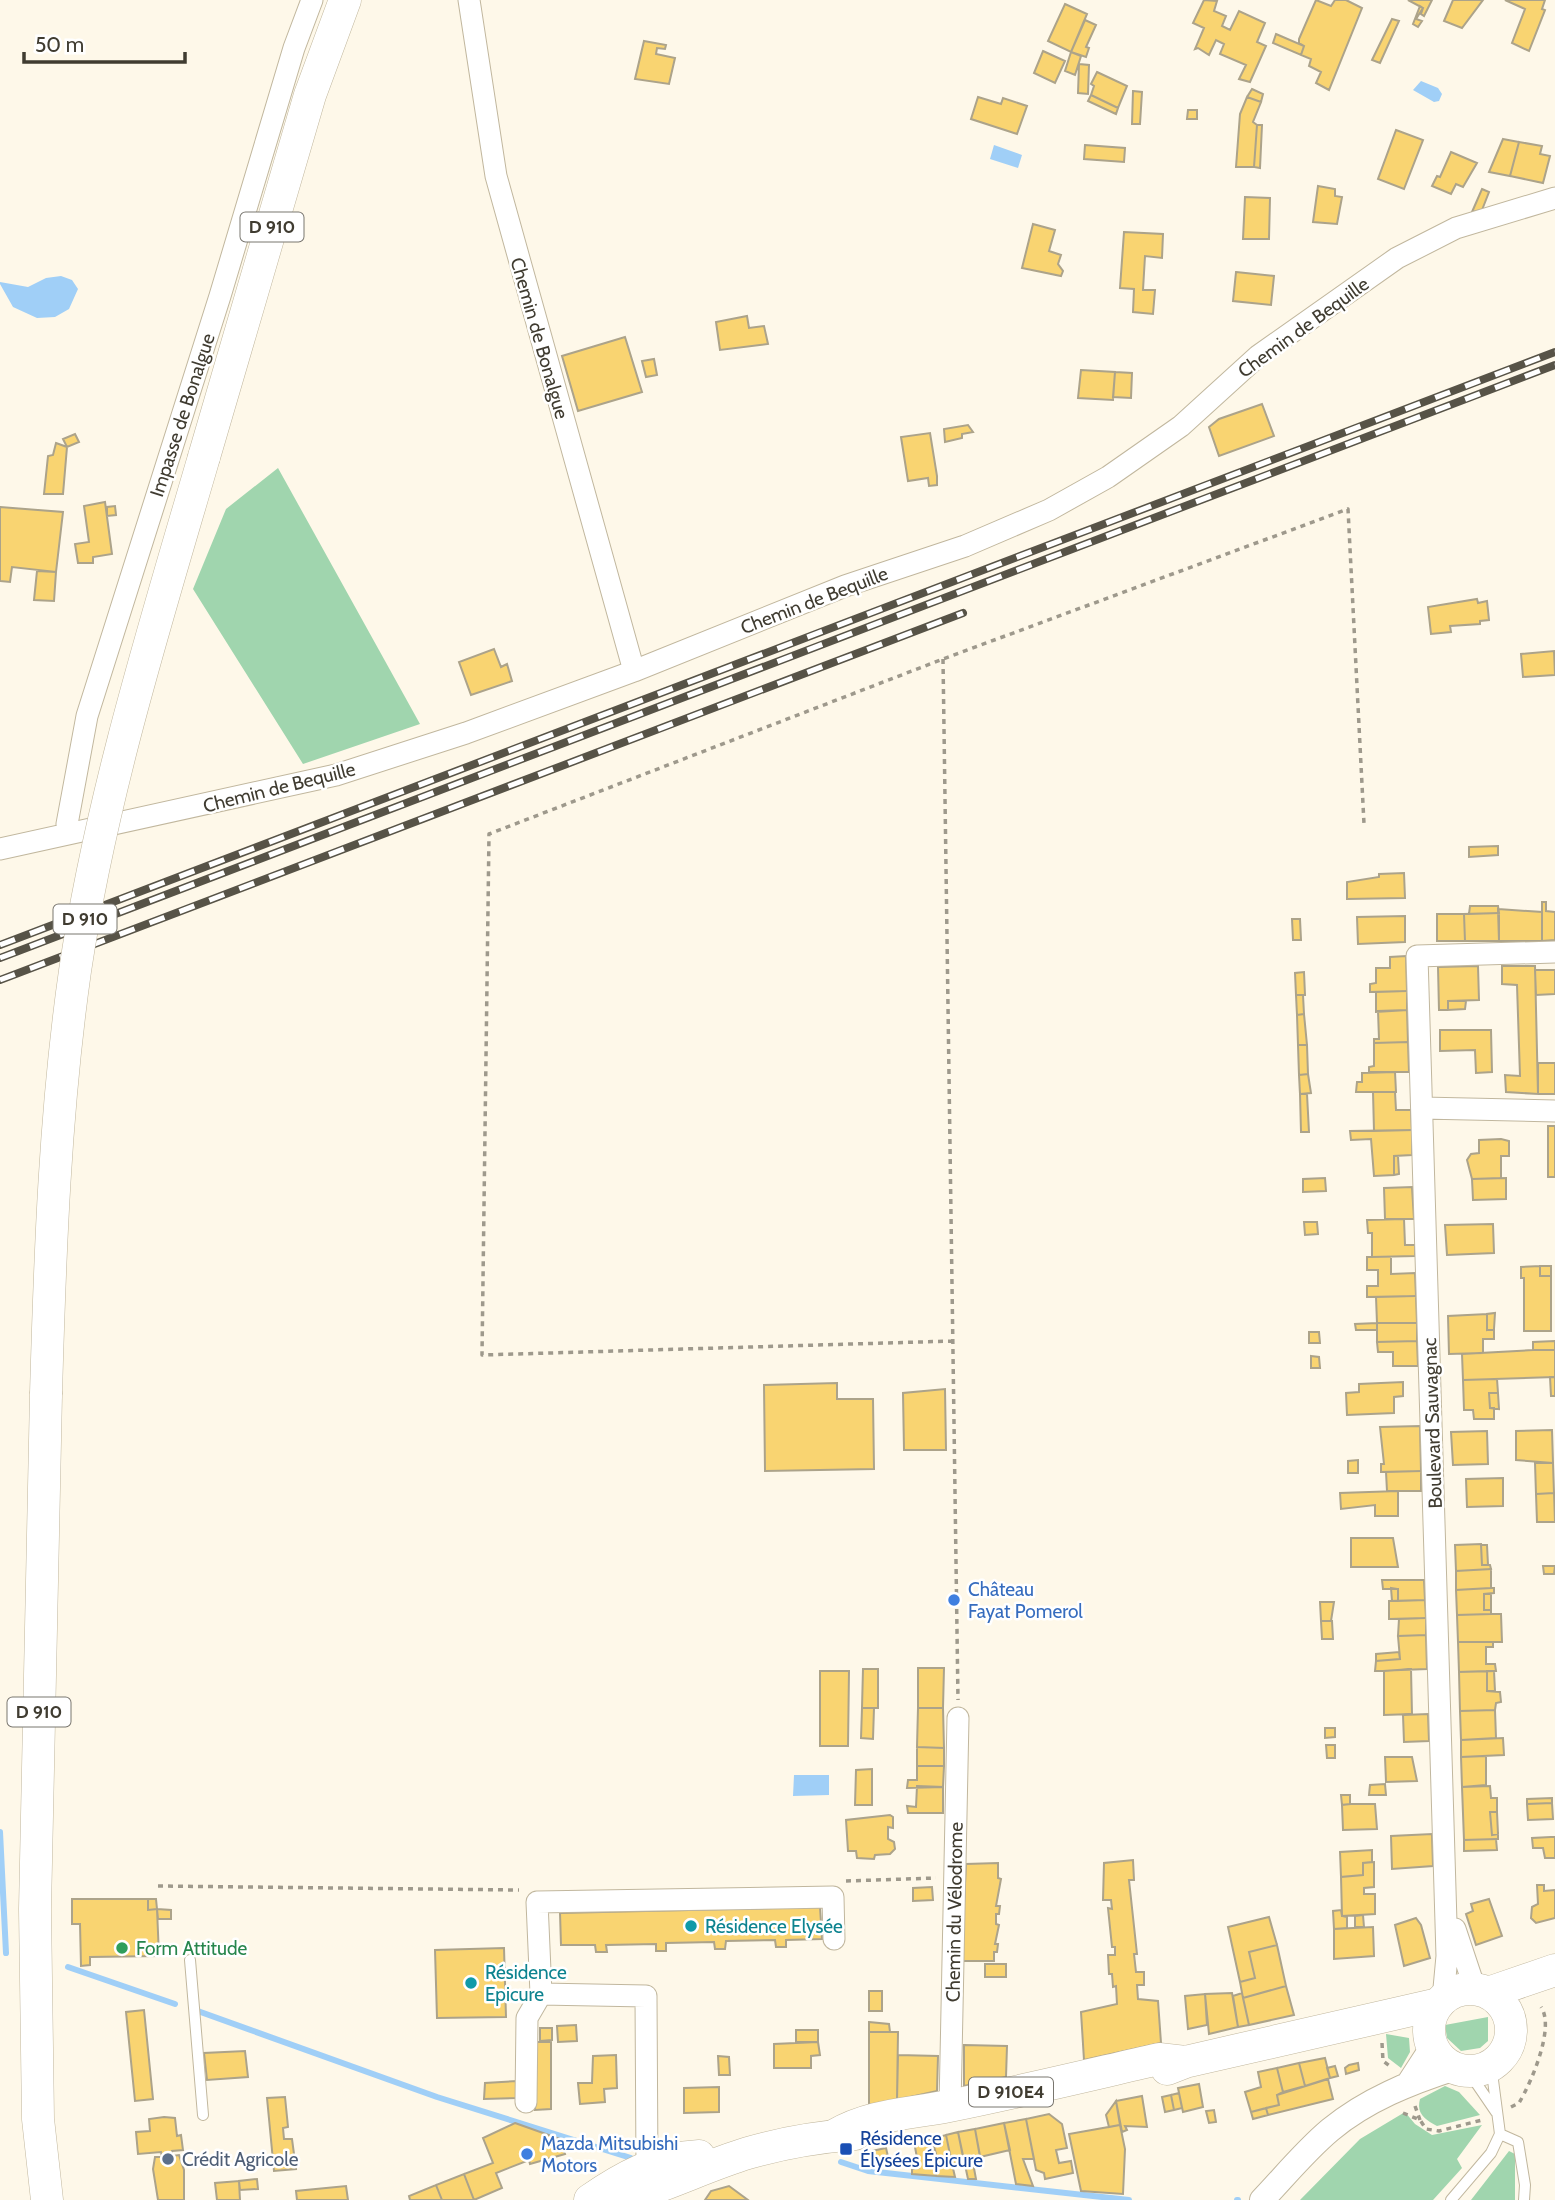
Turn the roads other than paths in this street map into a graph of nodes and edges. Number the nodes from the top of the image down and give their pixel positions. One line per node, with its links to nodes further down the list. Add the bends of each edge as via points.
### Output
1 (312, 0): 6 (street, Impasse de Bonalgue, via 87,716)
2 (345, 0): 20 (main road, D 910, bridge, via 310,95 160,608 111,797 75,970 57,1125 46,1394 35,1909)
3 (469, 0): 5 (street, Chemin de Bonalgue, via 496,176)
4 (1555, 198): 5 (street, Chemin de Bequille, via 1456,228 1397,258 1258,356 1181,425 1108,477 1049,510 965,547 845,586)
5 (634, 671): 6 (street, Chemin de Bequille, via 336,775)
6 (68, 834): 7 (street, Chemin de Bequille)
7 (0, 849)
8 (1555, 952): 9 (street, Boulevard Sauvagnac, via 1417,956)
9 (1422, 1108): 10 (street); 12 (street, Boulevard Sauvagnac)
10 (1555, 1111)
11 (958, 1718): 23 (street, Chemin du Vélodrome)
12 (1444, 1890): 16 (street, Boulevard Sauvagnac, via 1461,1953); 21 (street, Boulevard Sauvagnac)
13 (834, 1939): 17 (street, via 833,1897 537,1902)
14 (190, 1960): 25 (lane)
15 (1555, 1970): 16 (main road)
16 (1481, 1991): 19 (main road, via 1499,2000); 21 (main road, via 1464,1989)
17 (541, 1994): 22 (street, via 527,2018); 27 (street, via 646,1996)
18 (1548, 1996): 19 (main road, via 1534,1998)
19 (1511, 2024): 21 (main road, via 1507,2047)
20 (37, 2030): 28 (main road, D 910, via 38,2119); 29 (main road, D 910)
21 (1451, 2041): 23 (main road, D 910E4, via 1312,2033 1185,2062 1159,2059); 24 (lane); 24 (lane); 31 (street, via 1407,2087 1330,2130)
22 (526, 2102)
23 (950, 2106): 27 (main road, D 910E4, via 856,2123 835,2135 746,2154 689,2156)
24 (1497, 2114): 26 (lane)
25 (203, 2115)
26 (1500, 2134): 32 (lane, via 1491,2152); 33 (lane, via 1518,2142)
27 (646, 2184): 30 (main road, D 910E4)
28 (47, 2200)
29 (59, 2200)
30 (590, 2200)
31 (1262, 2200)
32 (1451, 2200)
33 (1524, 2200)

